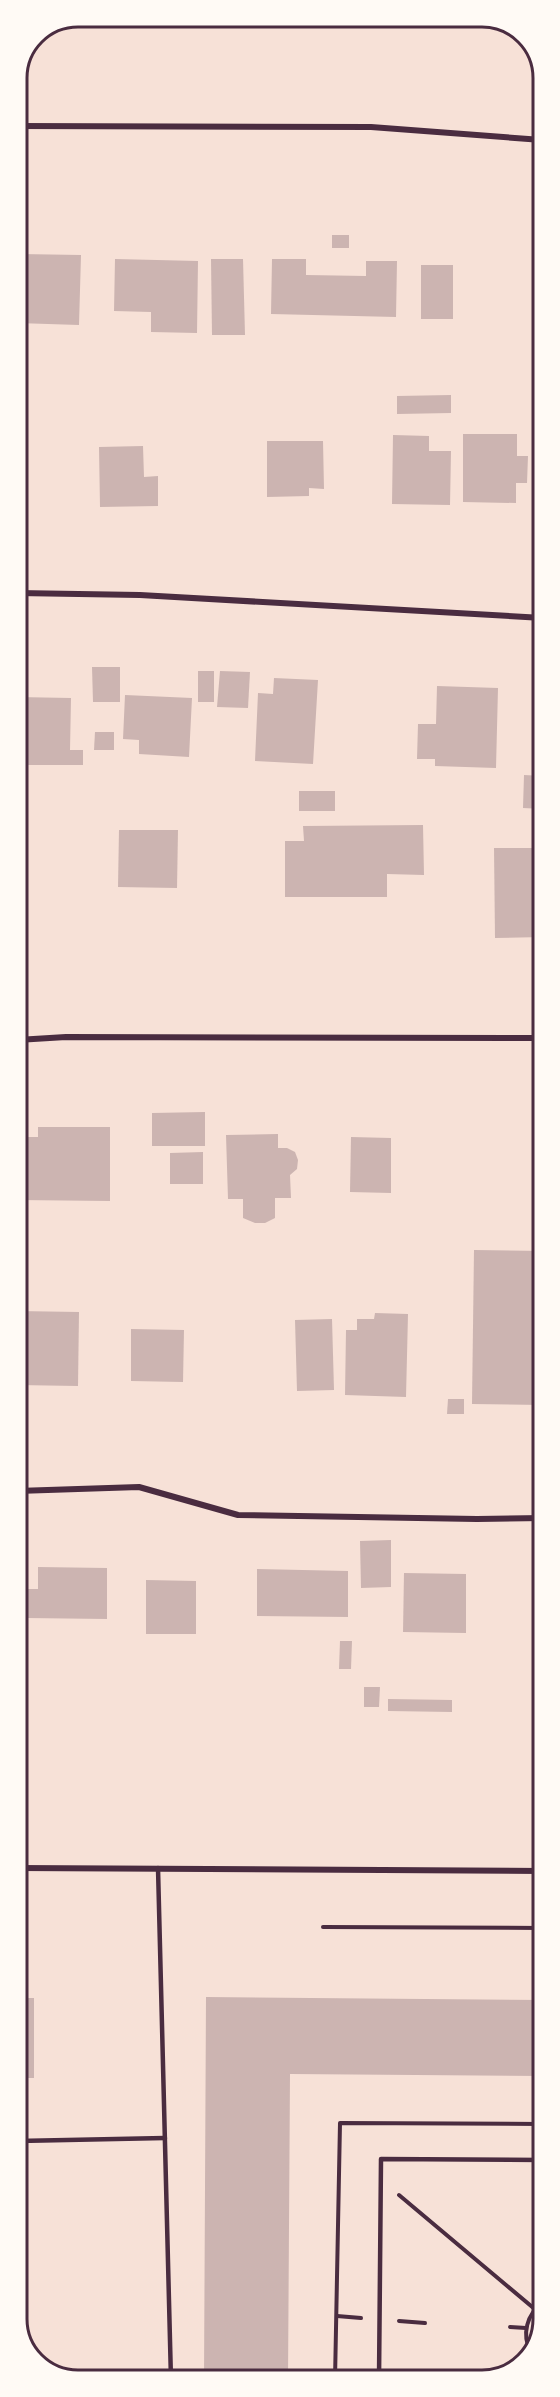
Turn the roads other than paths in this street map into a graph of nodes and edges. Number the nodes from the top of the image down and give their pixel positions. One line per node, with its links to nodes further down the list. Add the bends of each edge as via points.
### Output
1 (27, 126): 2 (street, via 371,127)
2 (533, 139)
3 (27, 593): 4 (street, via 140,595)
4 (533, 617)
5 (533, 1038): 6 (street)
6 (27, 1039)
7 (27, 1491): 8 (street, via 139,1487 238,1515)
8 (533, 1518)
9 (27, 1868): 10 (street)
10 (158, 1868): 11 (street); 12 (lane)
11 (533, 1871)
12 (165, 2138): 13 (lane); 15 (lane)
13 (27, 2141)
14 (533, 2160): 16 (lane, via 381,2160)
15 (171, 2370)
16 (379, 2370)

